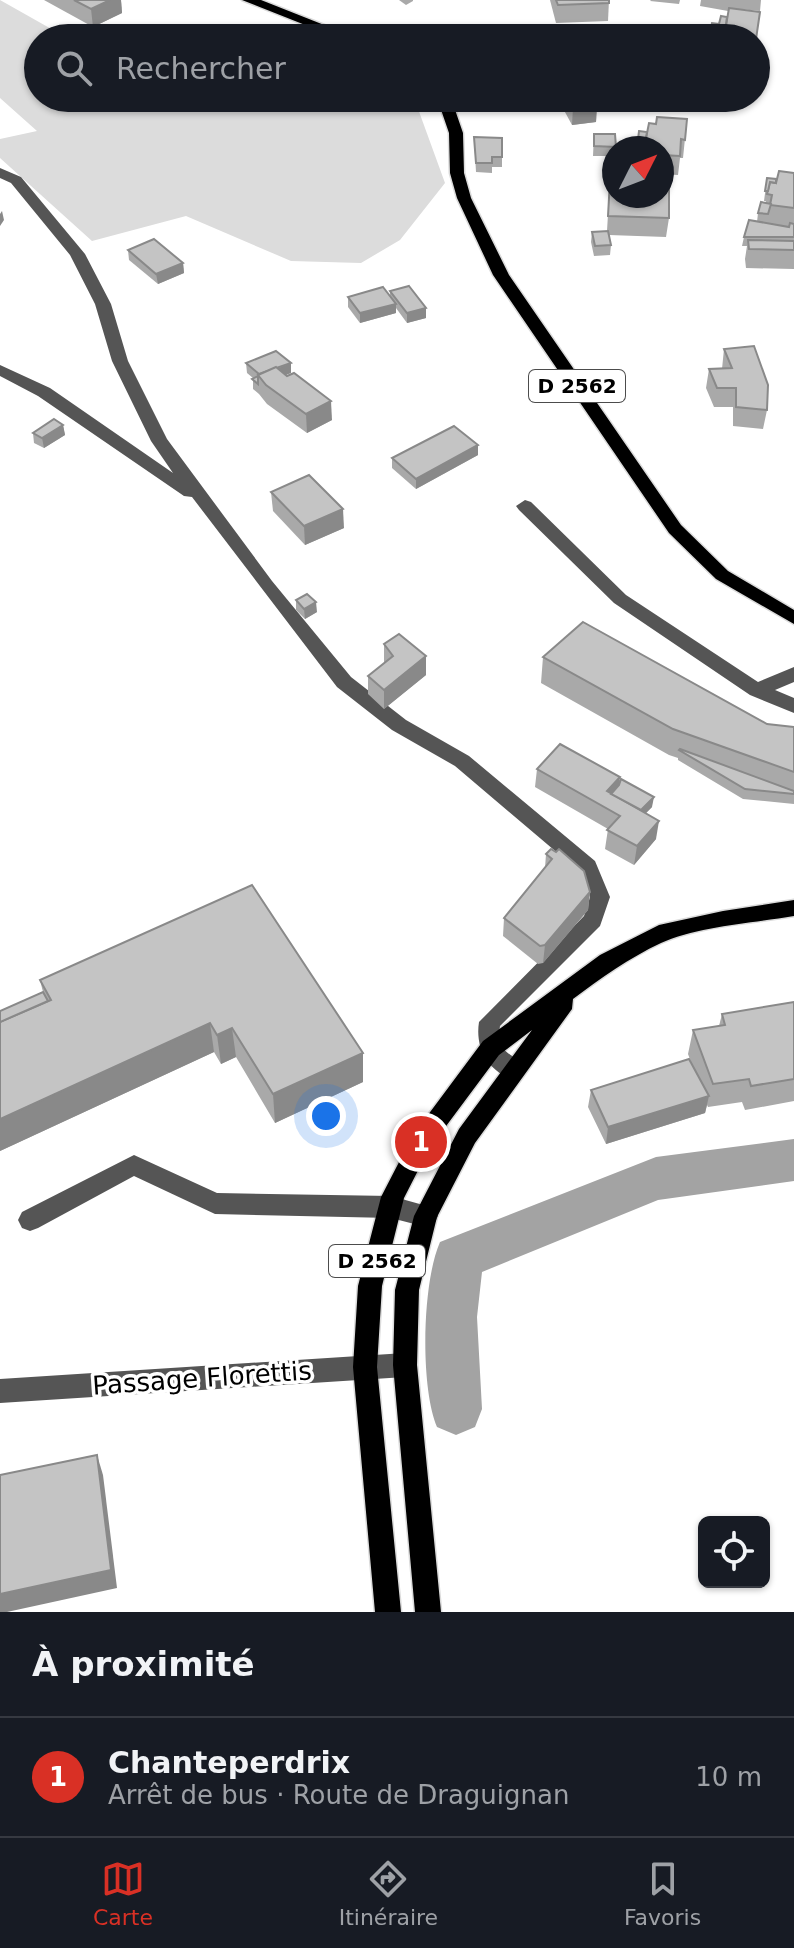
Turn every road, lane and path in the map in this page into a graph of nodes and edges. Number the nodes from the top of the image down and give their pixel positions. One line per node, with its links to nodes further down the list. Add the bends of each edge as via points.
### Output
1 (249, 0): 2 (main road)
2 (313, 24)
3 (449, 112): 8 (main road, D 2562, via 464,198 501,275 675,529 722,575)
4 (0, 172): 6 (street, via 16,180 77,254 159,441)
5 (0, 370): 6 (street, via 44,392)
6 (200, 499): 14 (street, via 344,682 399,725 462,761 588,867 600,897 593,920 490,1022)
7 (525, 506): 10 (street, via 620,599)
8 (794, 618)
9 (794, 674): 10 (street)
10 (757, 690): 11 (street)
11 (794, 706)
12 (794, 908): 13 (main road, D 2562, via 659,934 608,961)
13 (579, 984): 14 (main road, D 2562); 15 (main road, D 2562)
14 (491, 1048): 15 (street); 16 (main road, D 2562, via 421,1142)
15 (513, 1070): 17 (main road, D 2562, via 467,1136)
16 (391, 1207): 17 (street); 18 (street, via 215,1203 134,1165); 20 (main road, D 2562, via 370,1286)
17 (426, 1216): 19 (main road, D 2562, via 407,1290)
18 (30, 1220)
19 (405, 1365): 20 (street, Passage Florettis); 23 (main road, D 2562)
20 (365, 1367): 21 (street, Passage Florettis); 22 (main road, D 2562)
21 (0, 1391)
22 (388, 1612)
23 (428, 1612)

